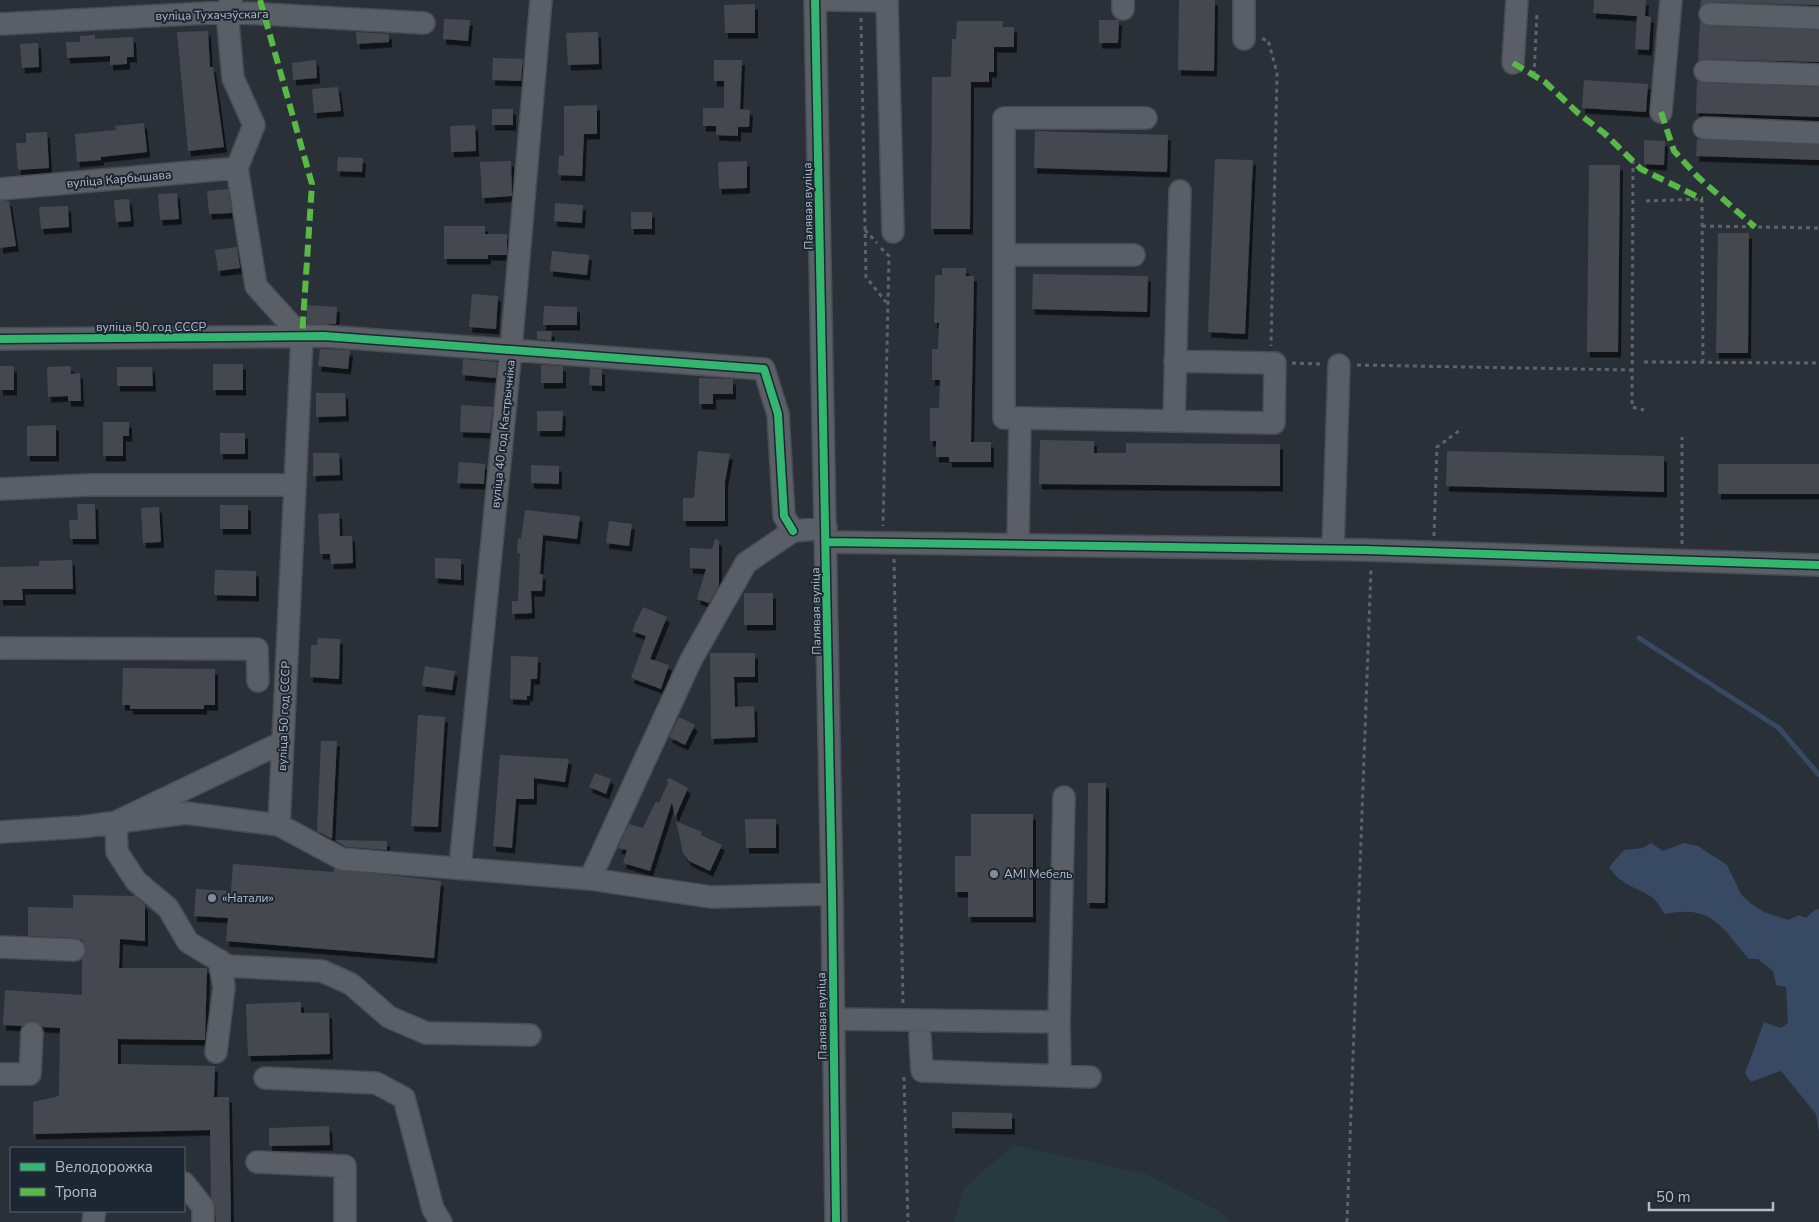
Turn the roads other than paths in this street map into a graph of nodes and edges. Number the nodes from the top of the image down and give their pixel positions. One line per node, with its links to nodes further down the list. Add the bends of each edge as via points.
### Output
1 (541, 0): 29 (street, вуліца 40 год Кастрычніка)
2 (815, 0): 37 (street, Палявая вуліца)
3 (829, 0): 7 (street)
4 (1244, 0): 13 (street)
5 (1516, 0): 14 (street)
6 (1671, 0): 17 (street)
7 (860, 1): 24 (street, via 887,1)
8 (229, 6): 11 (street, вуліца Тухачэўскага); 12 (street, вуліца Тухачэўскага); 21 (street, via 233,78 254,125)
9 (1710, 14): 10 (street)
10 (1819, 18)
11 (424, 23)
12 (0, 24)
13 (1244, 39)
14 (1513, 63)
15 (1705, 71): 16 (street)
16 (1819, 75)
17 (1661, 112)
18 (1146, 118): 25 (street, via 1004,118)
19 (1704, 128): 20 (street)
20 (1819, 133)
21 (237, 168): 22 (street, вуліца Карбышава); 27 (street, via 256,286)
22 (0, 188)
23 (1180, 192): 30 (street)
24 (893, 232)
25 (1004, 254): 26 (street); 32 (street, via 1004,418)
26 (1134, 255)
27 (302, 338): 28 (street, вуліца 50 год СССР); 29 (street, via 324,336); 34 (street, вуліца 50 год СССР)
28 (0, 339)
29 (511, 349): 36 (street, via 764,369 778,414 784,516); 48 (street, вуліца 40 год Кастрычніка)
30 (1175, 361): 33 (street); 33 (street, via 1275,363 1274,423)
31 (1339, 365): 39 (street)
32 (1020, 418): 33 (street); 38 (street)
33 (1174, 421)
34 (294, 485): 35 (street, via 89,485); 43 (street, вуліца 50 год СССР)
35 (0, 489)
36 (794, 531): 37 (street); 49 (street, via 746,563 691,660)
37 (826, 535): 38 (street, via 888,544); 50 (street, Палявая вуліца)
38 (1018, 544): 39 (street)
39 (1334, 549): 40 (street)
40 (1819, 565)
41 (0, 648): 42 (street, via 257,649)
42 (258, 681)
43 (283, 742): 45 (street); 46 (street, вуліца 50 год СССР)
44 (1064, 797): 56 (street)
45 (116, 822): 46 (street, via 186,813); 47 (street); 53 (street, via 117,852 136,881 168,908 188,942)
46 (279, 825): 48 (street, via 342,859)
47 (0, 832)
48 (460, 868): 49 (street)
49 (590, 879): 50 (street, via 711,897)
50 (832, 894): 54 (street, Палявая вуліца)
51 (0, 947): 52 (street)
52 (74, 950)
53 (219, 960): 58 (street, via 228,966 322,971 351,984 389,1017 426,1033); 59 (street, via 224,987)
54 (834, 1019): 55 (street); 69 (street, Палявая вуліца)
55 (911, 1020): 56 (street); 61 (street, via 922,1070)
56 (1058, 1022): 61 (street)
57 (32, 1034): 60 (street, via 30,1074)
58 (530, 1035)
59 (216, 1052)
60 (0, 1074)
61 (1060, 1075): 62 (street)
62 (1090, 1077)
63 (265, 1078): 68 (street, via 376,1083 404,1098 433,1209)
64 (257, 1162): 67 (street, via 345,1166)
65 (185, 1184): 66 (street, via 203,1207)
66 (203, 1222)
67 (345, 1222)
68 (441, 1222)
69 (836, 1222)

